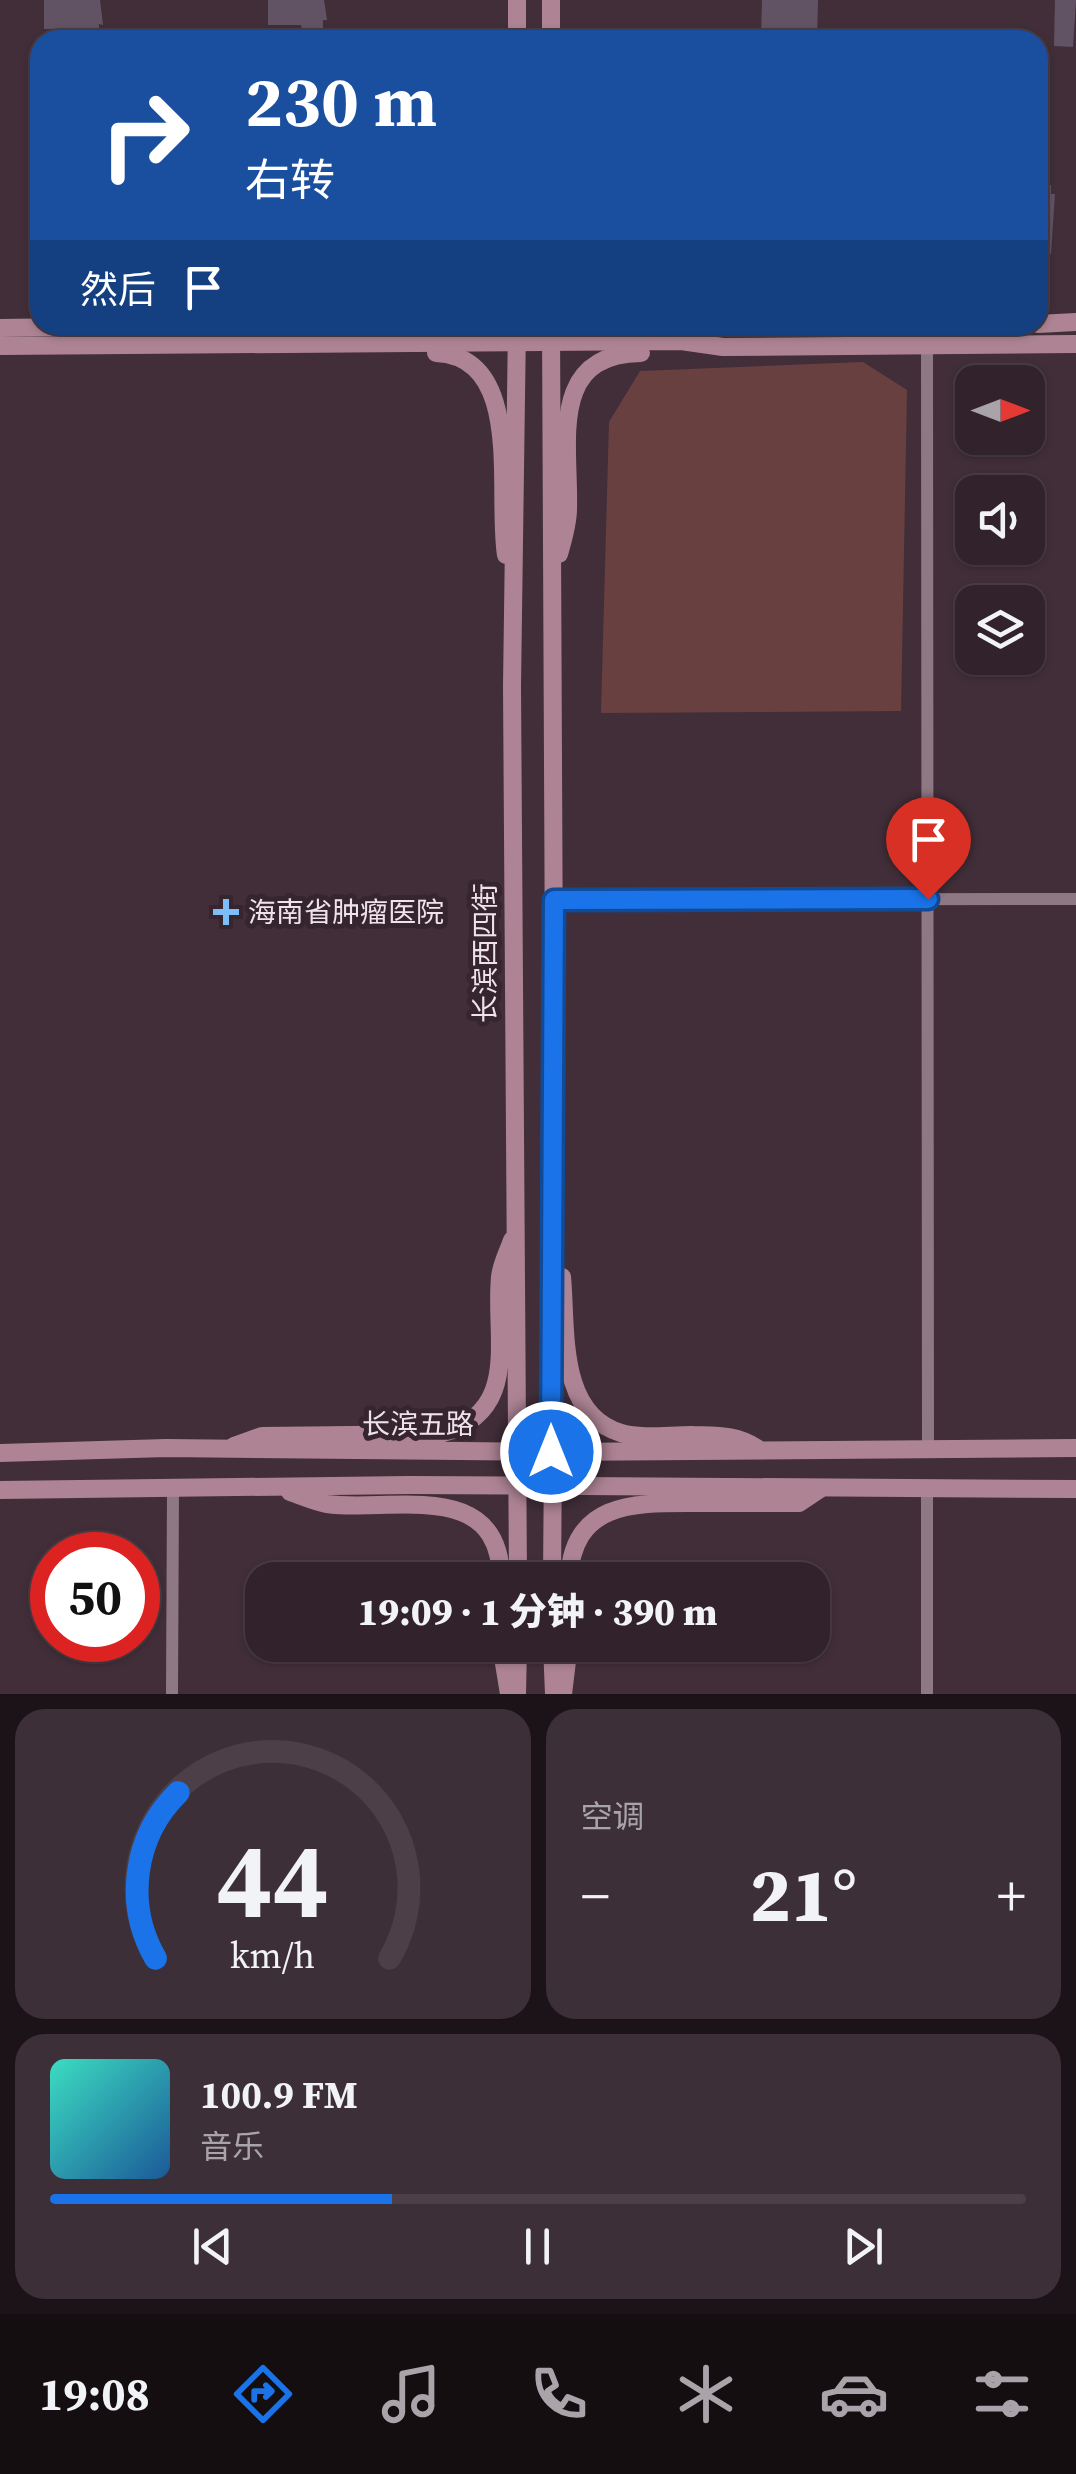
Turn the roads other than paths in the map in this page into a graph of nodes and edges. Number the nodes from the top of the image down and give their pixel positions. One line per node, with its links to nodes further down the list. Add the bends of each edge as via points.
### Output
1 (517, 0): 3 (main road)
2 (551, 0): 4 (main road)
3 (517, 30)
4 (551, 30)
5 (1076, 322): 6 (main road)
6 (1048, 323)
7 (0, 328): 8 (main road)
8 (30, 328)
9 (445, 335): 13 (main road)
10 (517, 335): 19 (main road, 长滨西四街)
11 (551, 335): 18 (main road)
12 (609, 335): 17 (main road)
13 (301, 343): 16 (main road); 19 (main road, via 359,353 456,355 481,373 498,401 500,518)
14 (1076, 344): 15 (main road)
15 (927, 345): 17 (main road); 20 (street)
16 (0, 346)
17 (722, 347): 18 (main road, via 618,353 580,379 568,408 568,515)
18 (554, 574): 22 (main road)
19 (513, 598): 24 (main road, 长滨西四街)
20 (928, 899): 21 (street); 22 (street); 27 (street)
21 (1076, 899)
22 (554, 900): 23 (main road)
23 (555, 1201): 26 (main road, via 570,1375 588,1412 622,1433 738,1436); 30 (main road)
24 (514, 1235): 25 (main road, via 500,1274 498,1384 467,1423 429,1434 262,1436); 29 (main road, 长滨西四街)
25 (230, 1448): 29 (main road, 长滨五路); 31 (main road, 长滨五路)
26 (757, 1448): 27 (main road, 长滨五路); 30 (main road, 长滨五路)
27 (928, 1448): 28 (main road, 长滨五路)
28 (1076, 1448)
29 (518, 1452): 30 (main road, 长滨五路); 32 (main road, 长滨西四街)
30 (551, 1452): 33 (main road)
31 (0, 1453)
32 (518, 1486): 33 (main road); 37 (main road); 41 (main road, 长滨西四街)
33 (550, 1486): 38 (main road); 42 (main road)
34 (1076, 1489): 39 (main road)
35 (0, 1490): 36 (main road)
36 (173, 1490): 37 (main road); 48 (street)
37 (285, 1490): 40 (main road, via 326,1504 448,1505 489,1537)
38 (820, 1490): 39 (main road); 43 (main road, via 799,1503 619,1506 592,1522)
39 (927, 1490): 52 (street)
40 (500, 1562)
41 (518, 1562)
42 (552, 1562)
43 (573, 1562)
44 (505, 1662): 49 (main road)
45 (516, 1662): 49 (main road)
46 (553, 1662): 50 (main road)
47 (567, 1662): 51 (main road)
48 (172, 1694)
49 (513, 1694)
50 (554, 1694)
51 (563, 1694)
52 (927, 1694)

